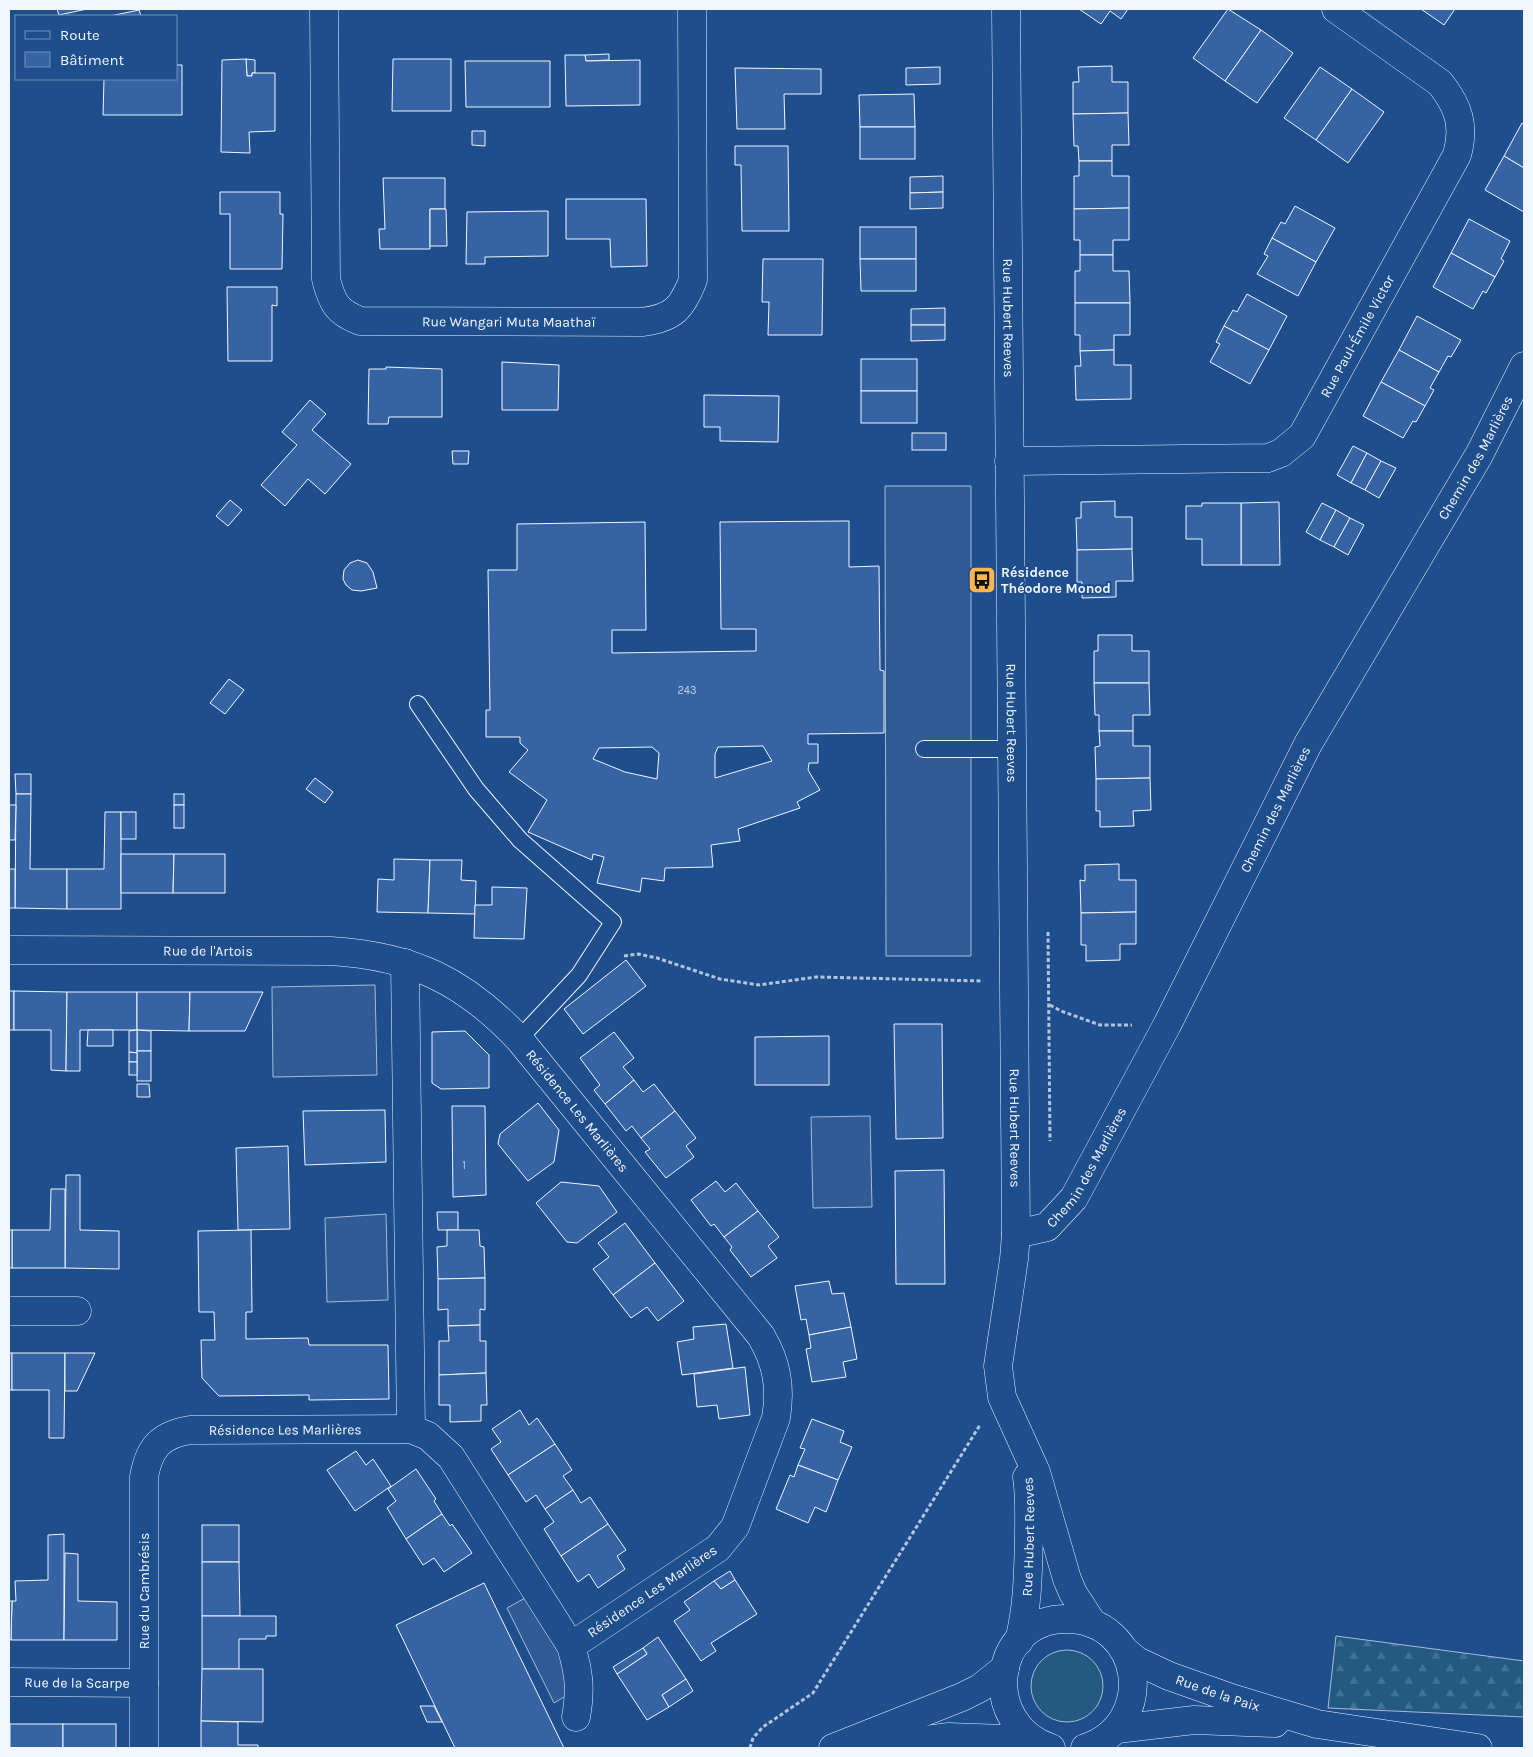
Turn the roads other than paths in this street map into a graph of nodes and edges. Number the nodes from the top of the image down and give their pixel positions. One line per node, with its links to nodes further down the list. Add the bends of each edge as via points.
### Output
1 (324, 9): 2 (street, Rue Wangari Muta Maathaï, via 326,279 332,299 344,315 360,321 642,322 661,320 678,309 693,280)
2 (692, 9)
3 (1006, 9): 6 (street, Rue Hubert Reeves)
4 (1336, 9): 6 (street, Rue Paul-Émile Victor, via 1440,84 1453,99 1458,113 1460,144 1302,436 1268,458)
5 (1524, 366): 13 (street, Chemin des Marlières, via 1479,455 1308,744 1167,1025 1074,1198 1047,1227)
6 (1009, 461): 9 (street, Rue Hubert Reeves)
7 (418, 704): 12 (lane, via 476,789 520,840 613,922 579,975)
8 (924, 749): 9 (lane)
9 (1012, 749): 13 (street, Rue Hubert Reeves)
10 (9, 950): 11 (street, Rue de l'Artois, via 331,951 358,952)
11 (405, 963): 12 (street, Résidence Les Marlières, via 429,971 474,997); 16 (street)
12 (519, 1039): 21 (street, Résidence Les Marlières, via 761,1336 771,1352 779,1384 776,1418 728,1538 718,1548)
13 (1016, 1234): 17 (street, Rue Hubert Reeves, via 998,1366 1002,1398)
14 (9, 1311): 15 (street)
15 (77, 1311)
16 (410, 1429): 18 (street, Résidence Les Marlières, via 190,1430 173,1433); 21 (street, Résidence Les Marlières, via 428,1436 451,1457)
17 (1016, 1432): 19 (street, Rue Hubert Reeves, via 1044,1493 1067,1579); 20 (street, Rue Hubert Reeves, via 1026,1469 1029,1505 1027,1605)
18 (162, 1440): 25 (street, Rue du Cambrésis, via 147,1460 144,1477)
19 (1093, 1624): 20 (street, via 1074,1619 1054,1621 1034,1628); 22 (street, Rue de la Paix, via 1111,1635)
20 (1019, 1641): 23 (street)
21 (571, 1646): 26 (street, Résidence Les Marlières, via 581,1692)
22 (1124, 1650): 27 (street, Rue de la Paix, via 1137,1661 1169,1676); 28 (street, via 1132,1670 1133,1690 1128,1711)
23 (1005, 1668): 29 (street, via 1005,1702 1015,1723); 31 (street, via 980,1688 962,1697)
24 (9, 1682): 25 (street, Rue de la Scarpe)
25 (144, 1683): 30 (street, Rue du Cambrésis)
26 (576, 1717)
27 (1317, 1724): 28 (street, Rue de la Paix, via 1194,1720); 33 (street, Rue de la Paix)
28 (1101, 1741)
29 (1042, 1745): 32 (street, via 949,1737)
30 (144, 1748)
31 (833, 1748)
32 (864, 1748)
33 (1478, 1748)

